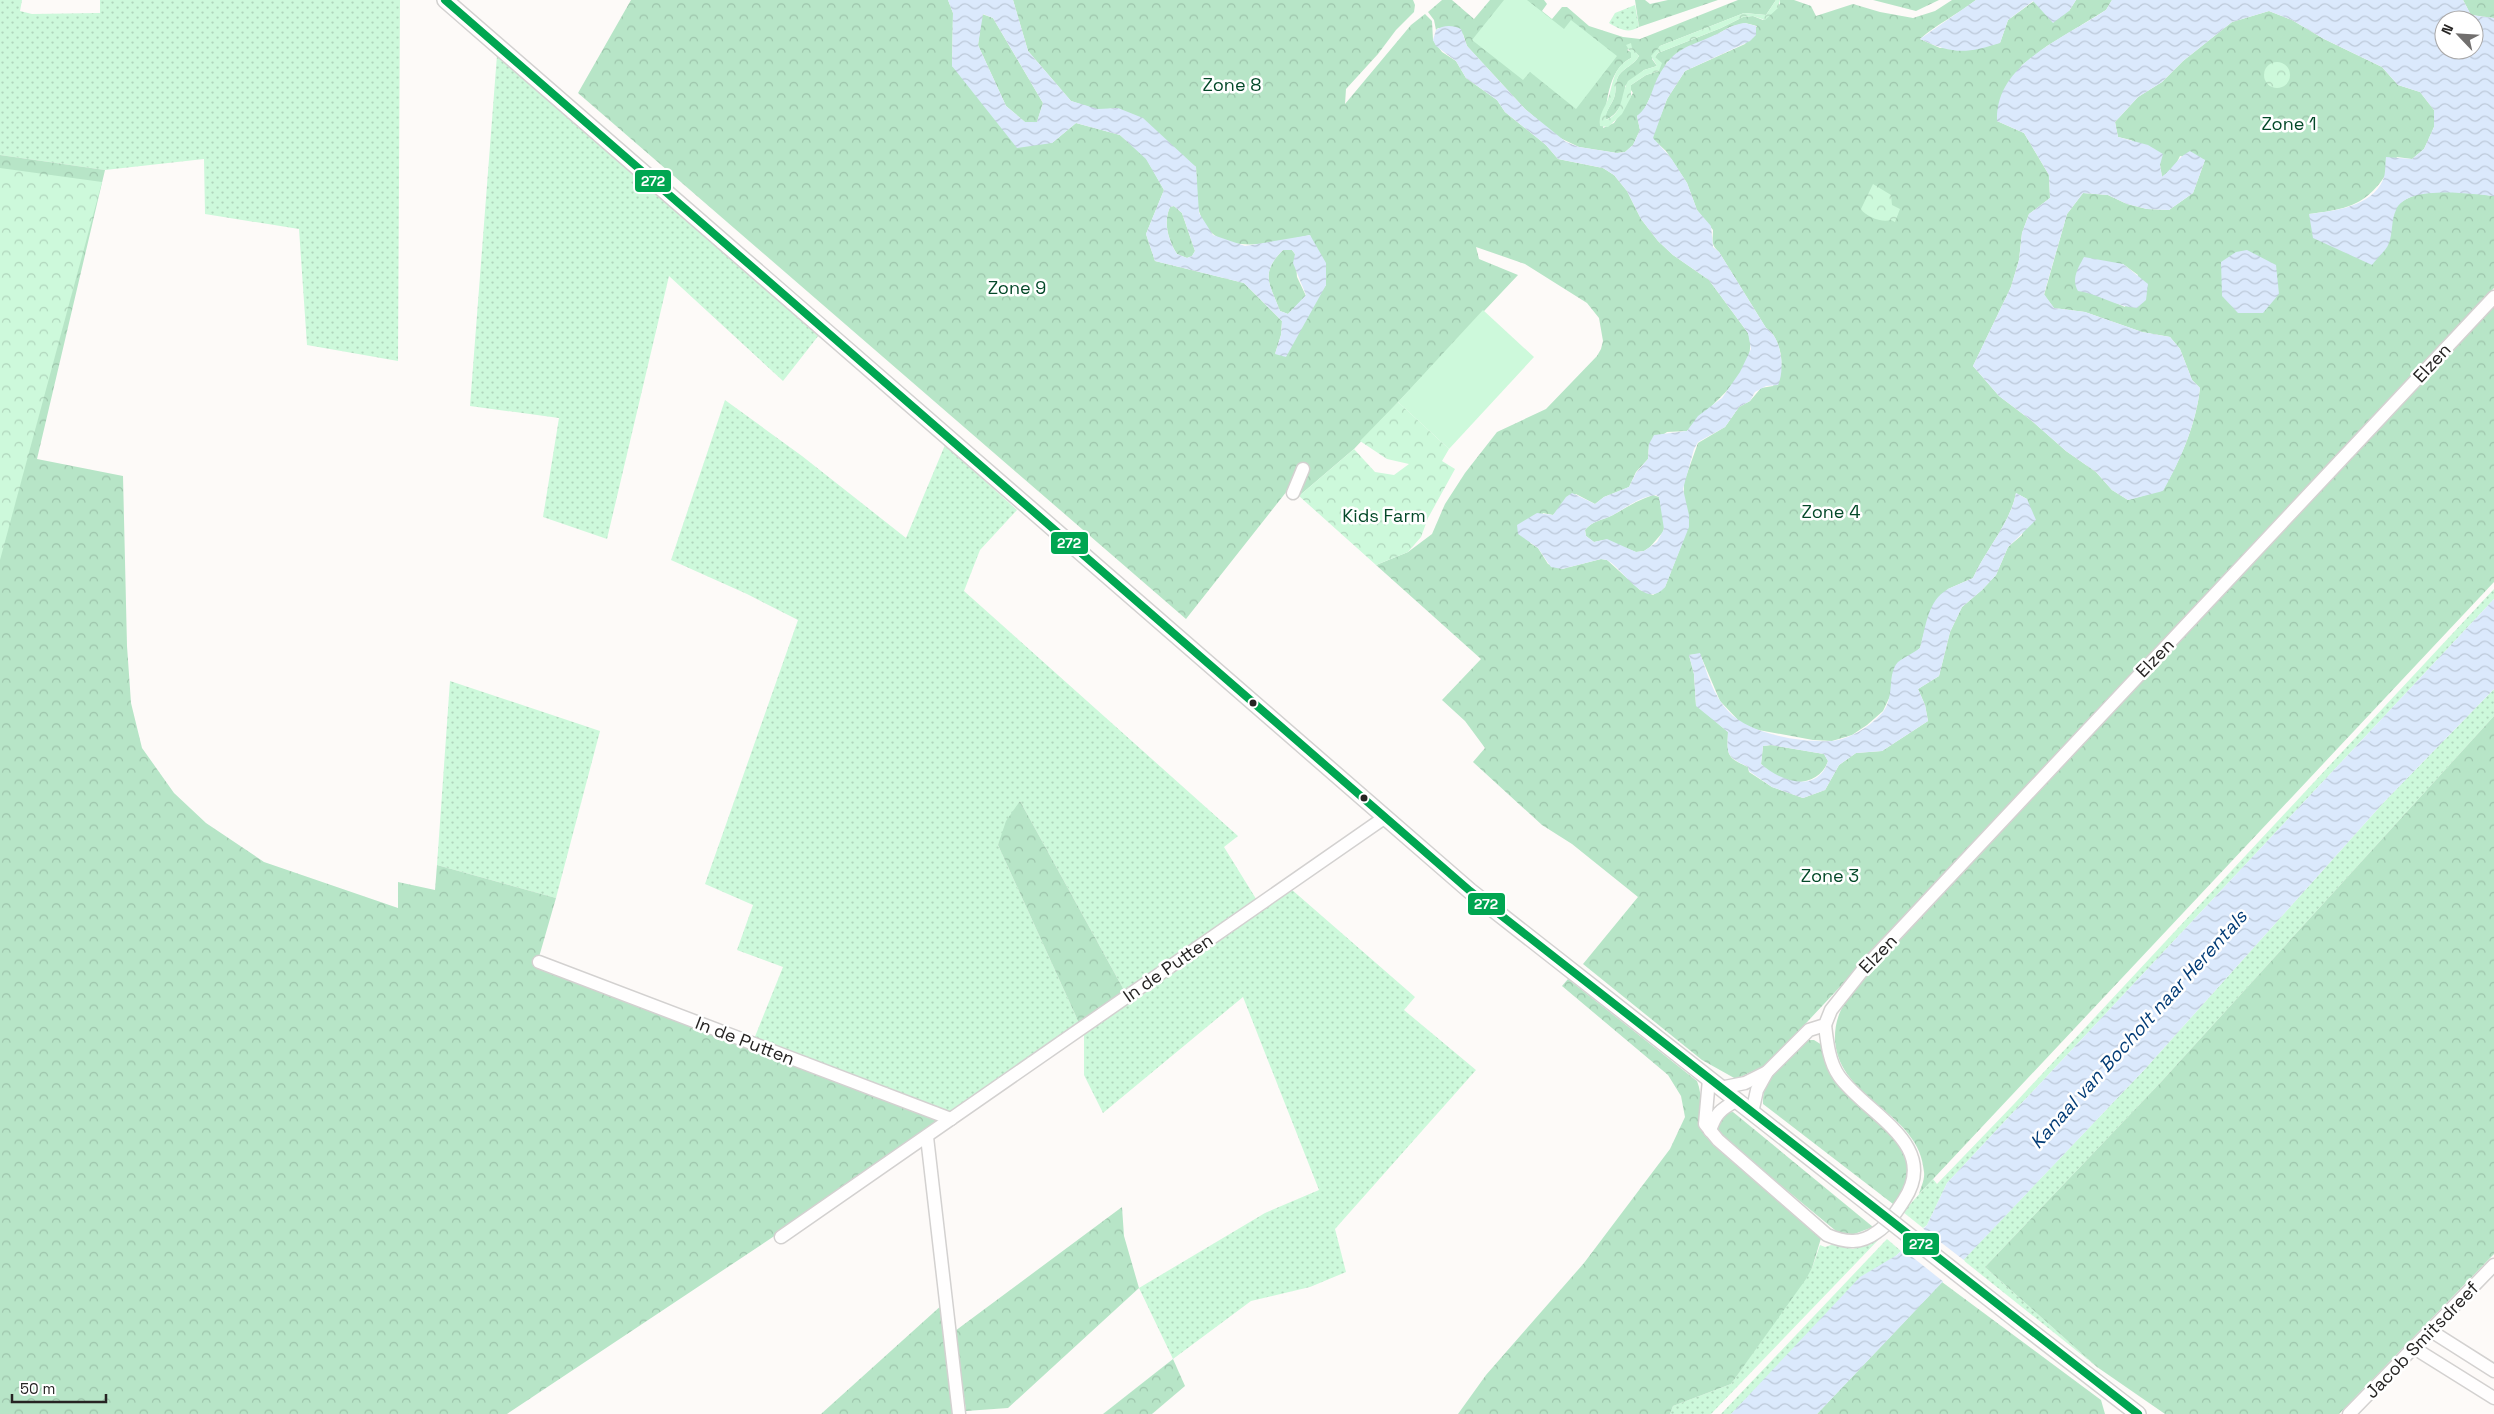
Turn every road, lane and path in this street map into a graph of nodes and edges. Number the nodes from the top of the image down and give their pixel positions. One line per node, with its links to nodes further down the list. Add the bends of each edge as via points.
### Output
1 (445, 0): 5 (main road)
2 (2494, 297): 7 (street, Elzen, via 1866,966 1831,1010)
3 (1303, 469): 4 (street)
4 (1293, 493)
5 (1384, 818): 9 (main road, via 1552,957); 12 (street, In de Putten)
6 (539, 962): 12 (street, In de Putten)
7 (1825, 1025): 8 (street, via 1809,1030); 13 (street, via 1829,1051 1839,1076 1898,1135 1915,1164 1910,1191 1879,1231 1854,1242 1828,1235)
8 (1767, 1072): 9 (street, via 1745,1083); 11 (street, via 1757,1090)
9 (1714, 1084): 10 (main road); 13 (street, via 1705,1111 1705,1124)
10 (1736, 1101): 11 (main road); 13 (street, via 1720,1109)
11 (1752, 1113): 22 (main road, bridge)
12 (951, 1119): 14 (street, In de Putten)
13 (1710, 1130)
14 (928, 1138): 15 (street, In de Putten); 21 (street)
15 (781, 1237)
16 (2494, 1265): 17 (street, Jacob Smitsdreef)
17 (2431, 1331): 18 (street, Jacob Smitsdreef); 19 (street)
18 (2414, 1348): 20 (street); 23 (street, Jacob Smitsdreef)
19 (2494, 1371)
20 (2494, 1398)
21 (959, 1414)
22 (2137, 1414)
23 (2349, 1414)

